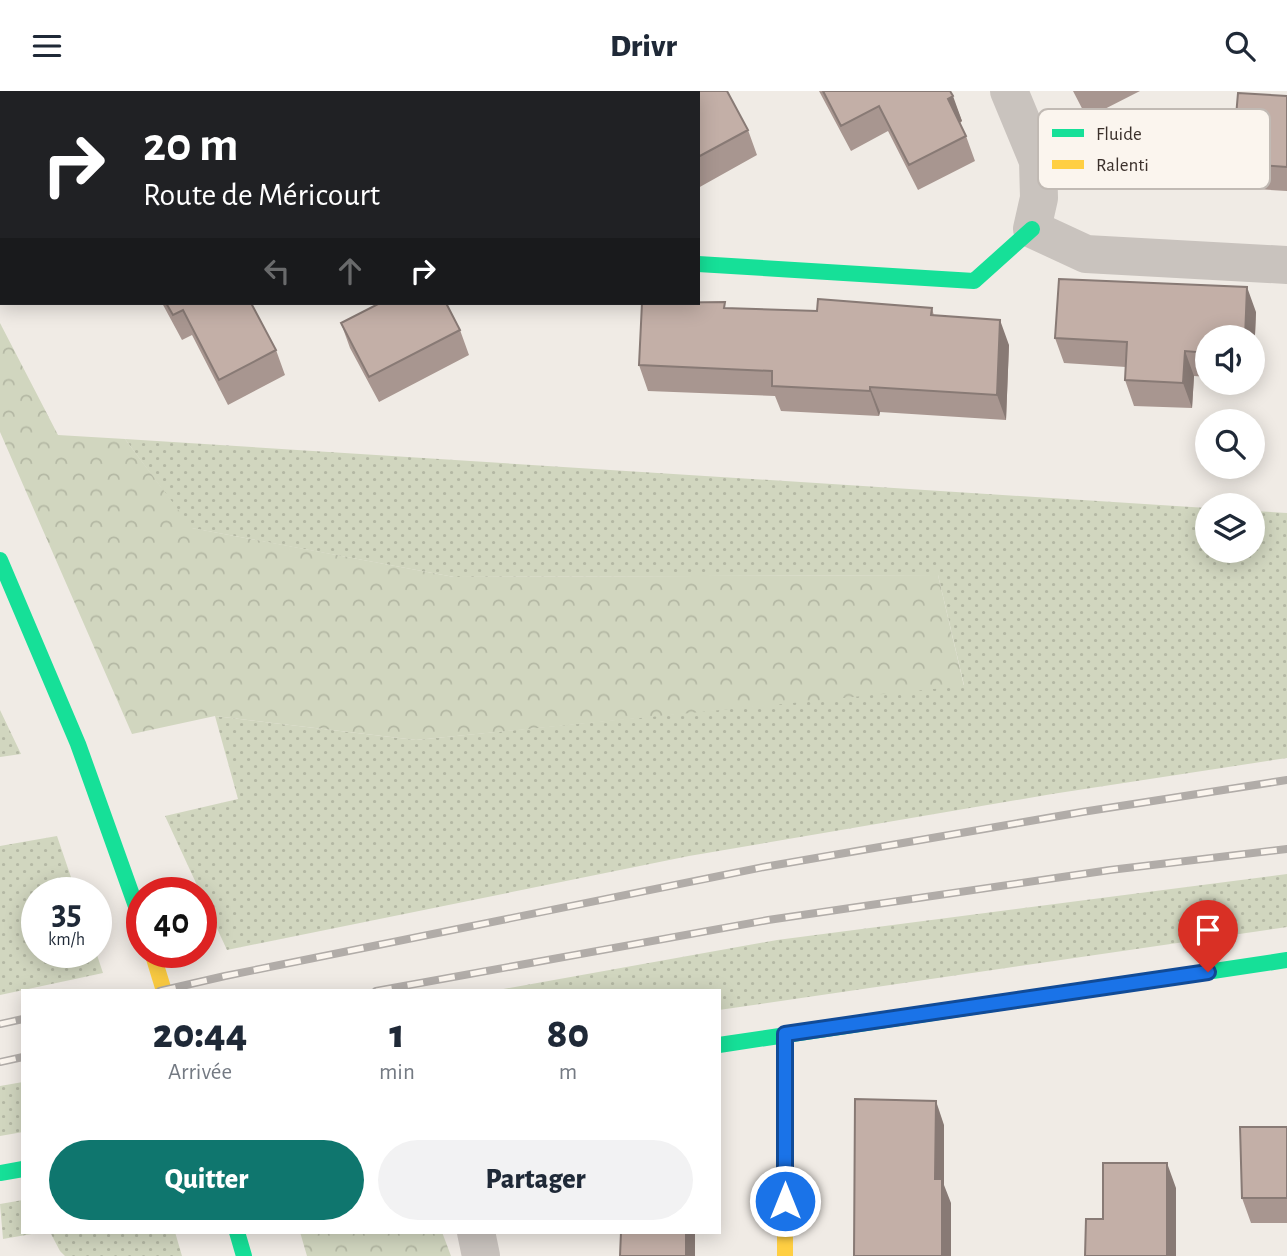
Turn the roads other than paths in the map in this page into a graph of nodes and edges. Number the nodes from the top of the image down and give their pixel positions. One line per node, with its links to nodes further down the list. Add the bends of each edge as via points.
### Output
1 (1009, 91): 2 (street)
2 (1038, 161)
3 (1040, 189): 4 (street)
4 (1032, 229): 5 (street, via 974,281); 6 (street, via 1086,254)
5 (700, 264)
6 (1287, 265)
7 (0, 560): 8 (street, via 78,744)
8 (126, 878)
9 (1287, 960): 12 (street)
10 (157, 968): 11 (street)
11 (163, 989)
12 (785, 1034): 13 (street); 20 (street)
13 (721, 1045)
14 (21, 1169): 15 (street)
15 (0, 1173)
16 (238, 1234): 18 (street)
17 (476, 1234): 19 (street)
18 (244, 1256)
19 (481, 1256)
20 (785, 1256)

